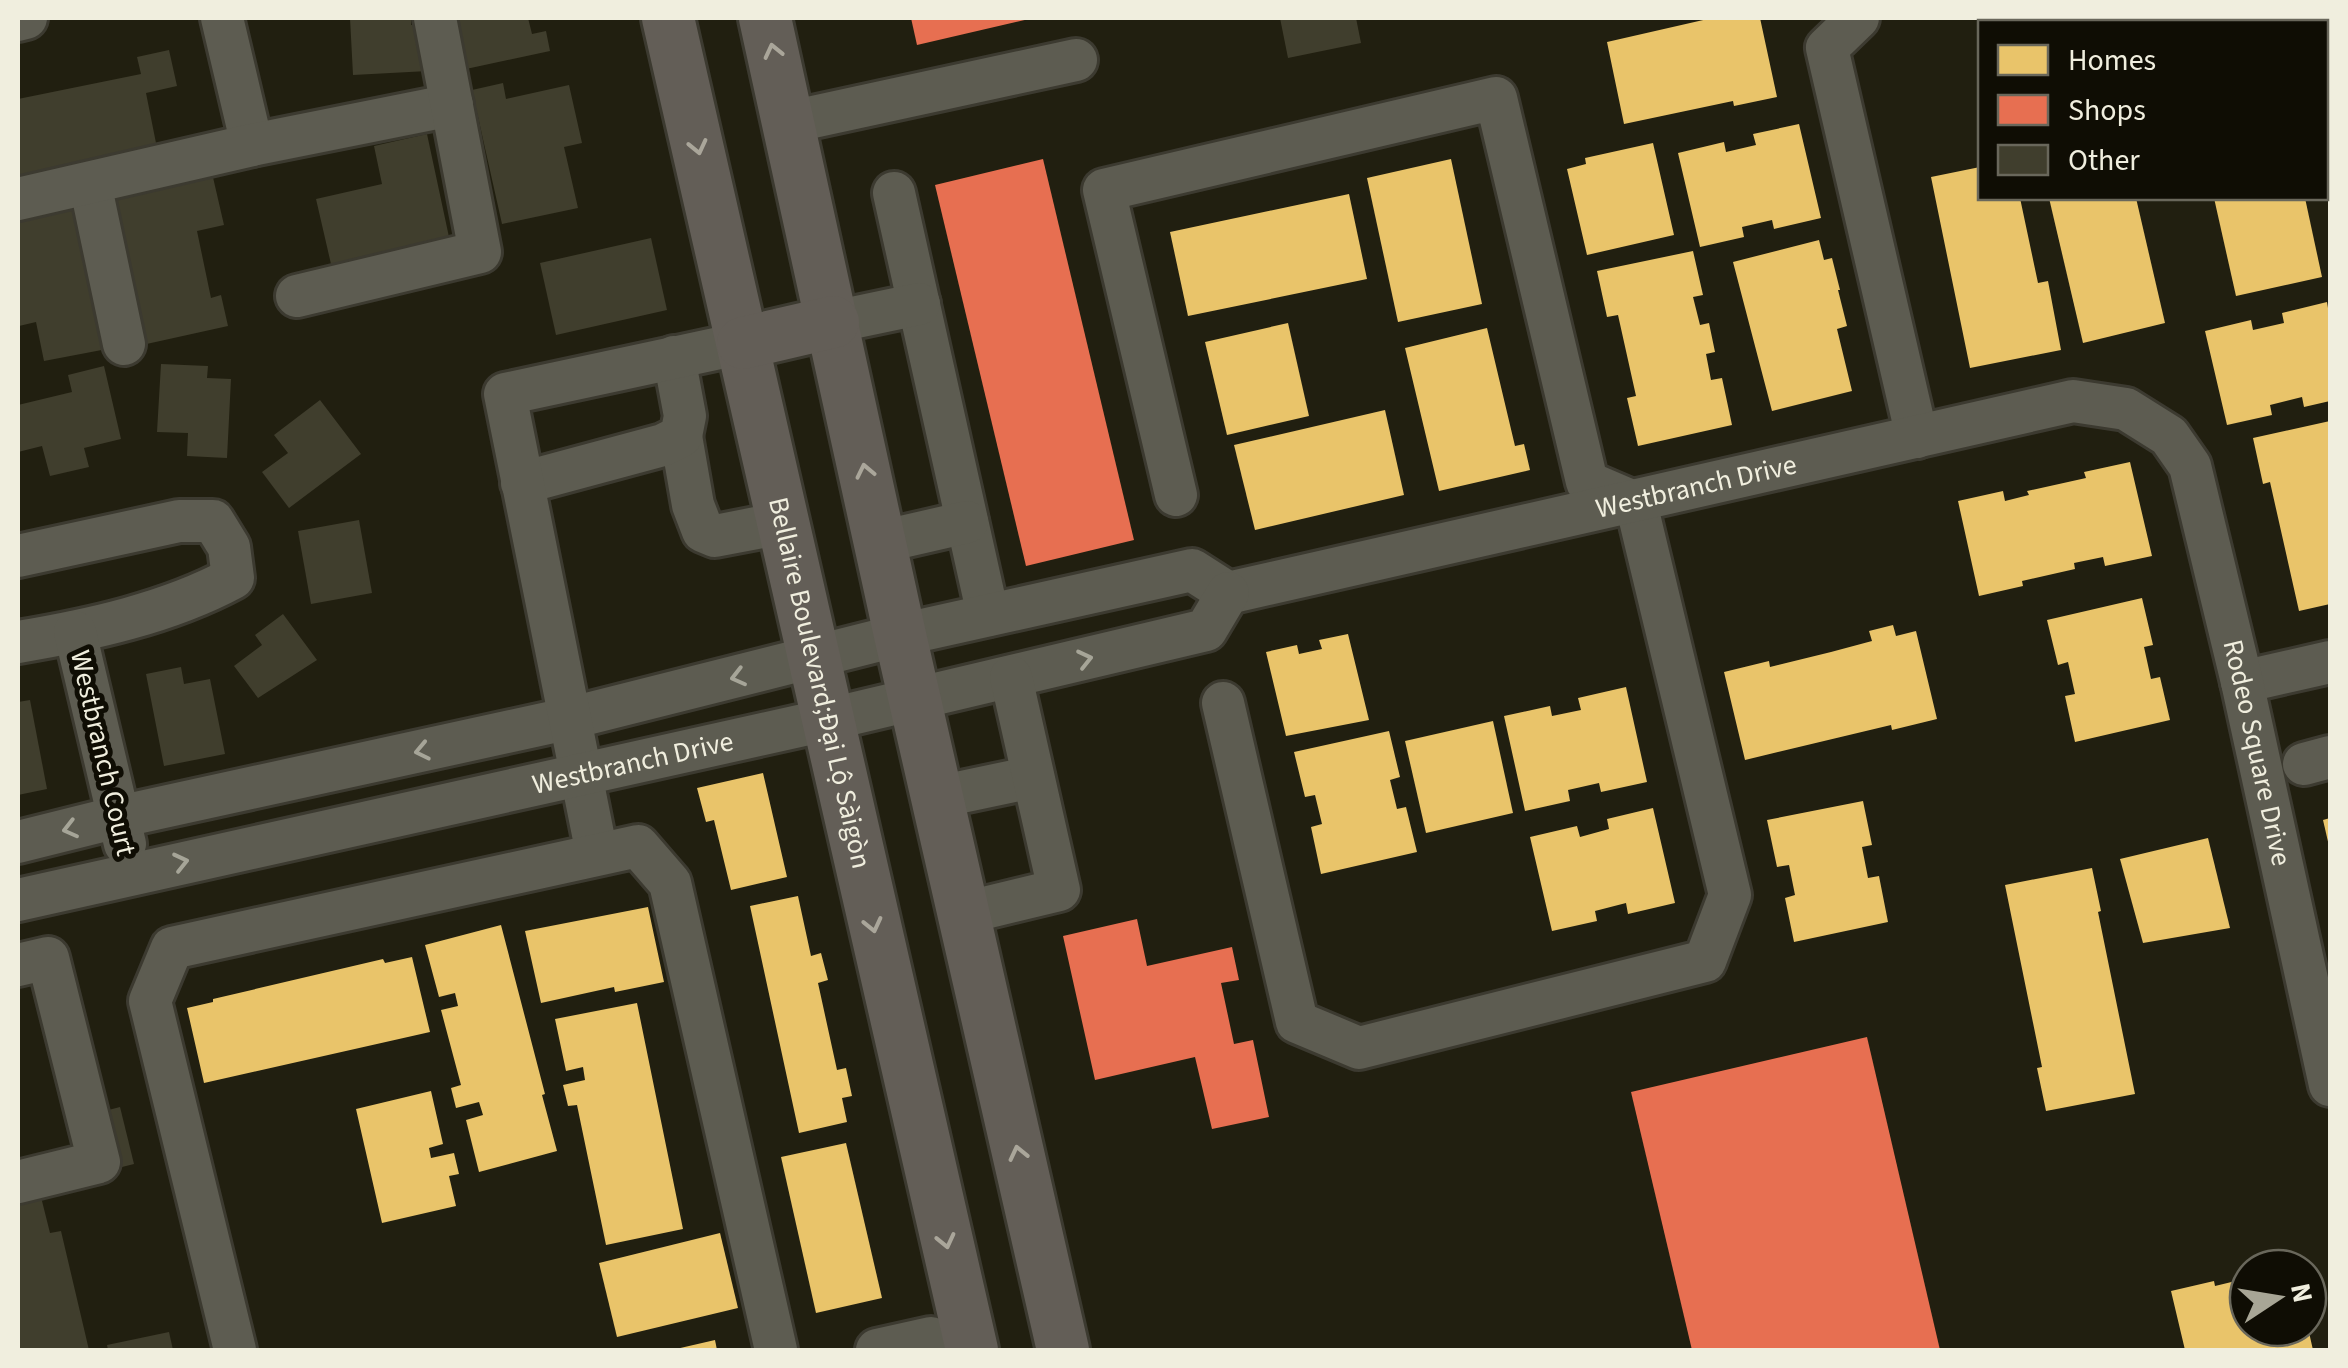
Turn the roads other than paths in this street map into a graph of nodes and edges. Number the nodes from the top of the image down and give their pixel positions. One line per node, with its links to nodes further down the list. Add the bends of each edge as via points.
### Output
1 (26, 18): 7 (street)
2 (222, 18): 11 (street)
3 (435, 18): 9 (street)
4 (668, 18): 18 (main road, Bellaire Boulevard;Đại Lộ Sàigòn, one-way to 18)
5 (765, 18): 10 (main road, one-way to 5)
6 (1858, 18): 23 (street, via 1827,48)
7 (18, 20)
8 (1076, 60): 10 (street)
9 (452, 104): 11 (street); 15 (street, via 480,252)
10 (790, 122): 17 (main road)
11 (252, 145): 12 (street)
12 (90, 184): 14 (street); 19 (street)
13 (894, 193): 16 (street)
14 (18, 199)
15 (297, 296)
16 (919, 304): 17 (street); 27 (street)
17 (833, 322): 18 (main road); 29 (main road, one-way to 17)
18 (743, 343): 20 (street); 28 (main road, Bellaire Boulevard;Đại Lộ Sàigòn)
19 (124, 344)
20 (674, 358): 22 (street, via 685,416); 24 (street, via 505,394)
21 (2160, 430): 23 (street, Westbranch Drive, via 2126,408 2074,400); 39 (street, Rodeo Square Drive, via 2190,466)
22 (681, 436): 24 (street); 28 (street, via 692,505 703,530 716,536)
23 (1917, 437): 26 (street, Westbranch Drive)
24 (522, 482): 42 (street)
25 (1176, 496): 26 (street, via 1104,190 1496,98 1587,482)
26 (1636, 503): 31 (street, Westbranch Drive); 41 (street, via 1730,895 1705,961 1359,1048 1297,1022)
27 (967, 522): 29 (street); 32 (street)
28 (782, 523): 36 (main road, Bellaire Boulevard;Đại Lộ Sàigòn)
29 (880, 542): 34 (main road)
30 (18, 556): 33 (street, Westbranch Court, via 180,520 212,521 229,547 233,578 199,596)
31 (1228, 593): 32 (street, Westbranch Drive, via 1192,570); 38 (street, Westbranch Drive, one-way to 31, via 1206,630)
32 (988, 615): 34 (street, Westbranch Drive)
33 (75, 632): 35 (street, Westbranch Court); 47 (street, Westbranch Court)
34 (900, 635): 36 (street, Westbranch Drive); 40 (main road)
35 (18, 642)
36 (812, 659): 42 (street, Westbranch Drive, one-way to 42); 43 (main road, Bellaire Boulevard;Đại Lộ Sàigòn)
37 (2330, 662): 39 (street)
38 (1011, 677): 40 (street, Westbranch Drive); 45 (street)
39 (2242, 682): 54 (street, Rodeo Square Drive)
40 (916, 700): 43 (street, Westbranch Drive); 46 (main road)
41 (1224, 704)
42 (571, 718): 44 (street); 47 (street, Westbranch Drive, one-way to 47)
43 (826, 720): 44 (street, Westbranch Drive); 61 (main road, Bellaire Boulevard;Đại Lộ Sàigòn, one-way to 61)
44 (580, 773): 49 (street); 50 (street, Westbranch Drive, one-way to 44)
45 (1033, 777): 46 (street); 52 (street, via 1059,890)
46 (938, 798): 52 (main road)
47 (118, 817): 48 (street, Westbranch Drive, one-way to 48); 50 (street, Westbranch Court)
48 (18, 842)
49 (596, 854): 57 (street, via 172,948 150,1001); 58 (street, via 638,846 670,883)
50 (132, 873): 51 (street, Westbranch Drive)
51 (18, 900)
52 (964, 912): 56 (main road, one-way to 52)
53 (18, 965): 55 (street, via 48,958 98,1162)
54 (2330, 1085)
55 (18, 1182)
56 (1054, 1348)
57 (234, 1350)
58 (776, 1350)
59 (878, 1350): 60 (street, via 932,1338)
60 (952, 1350)
61 (972, 1350)

